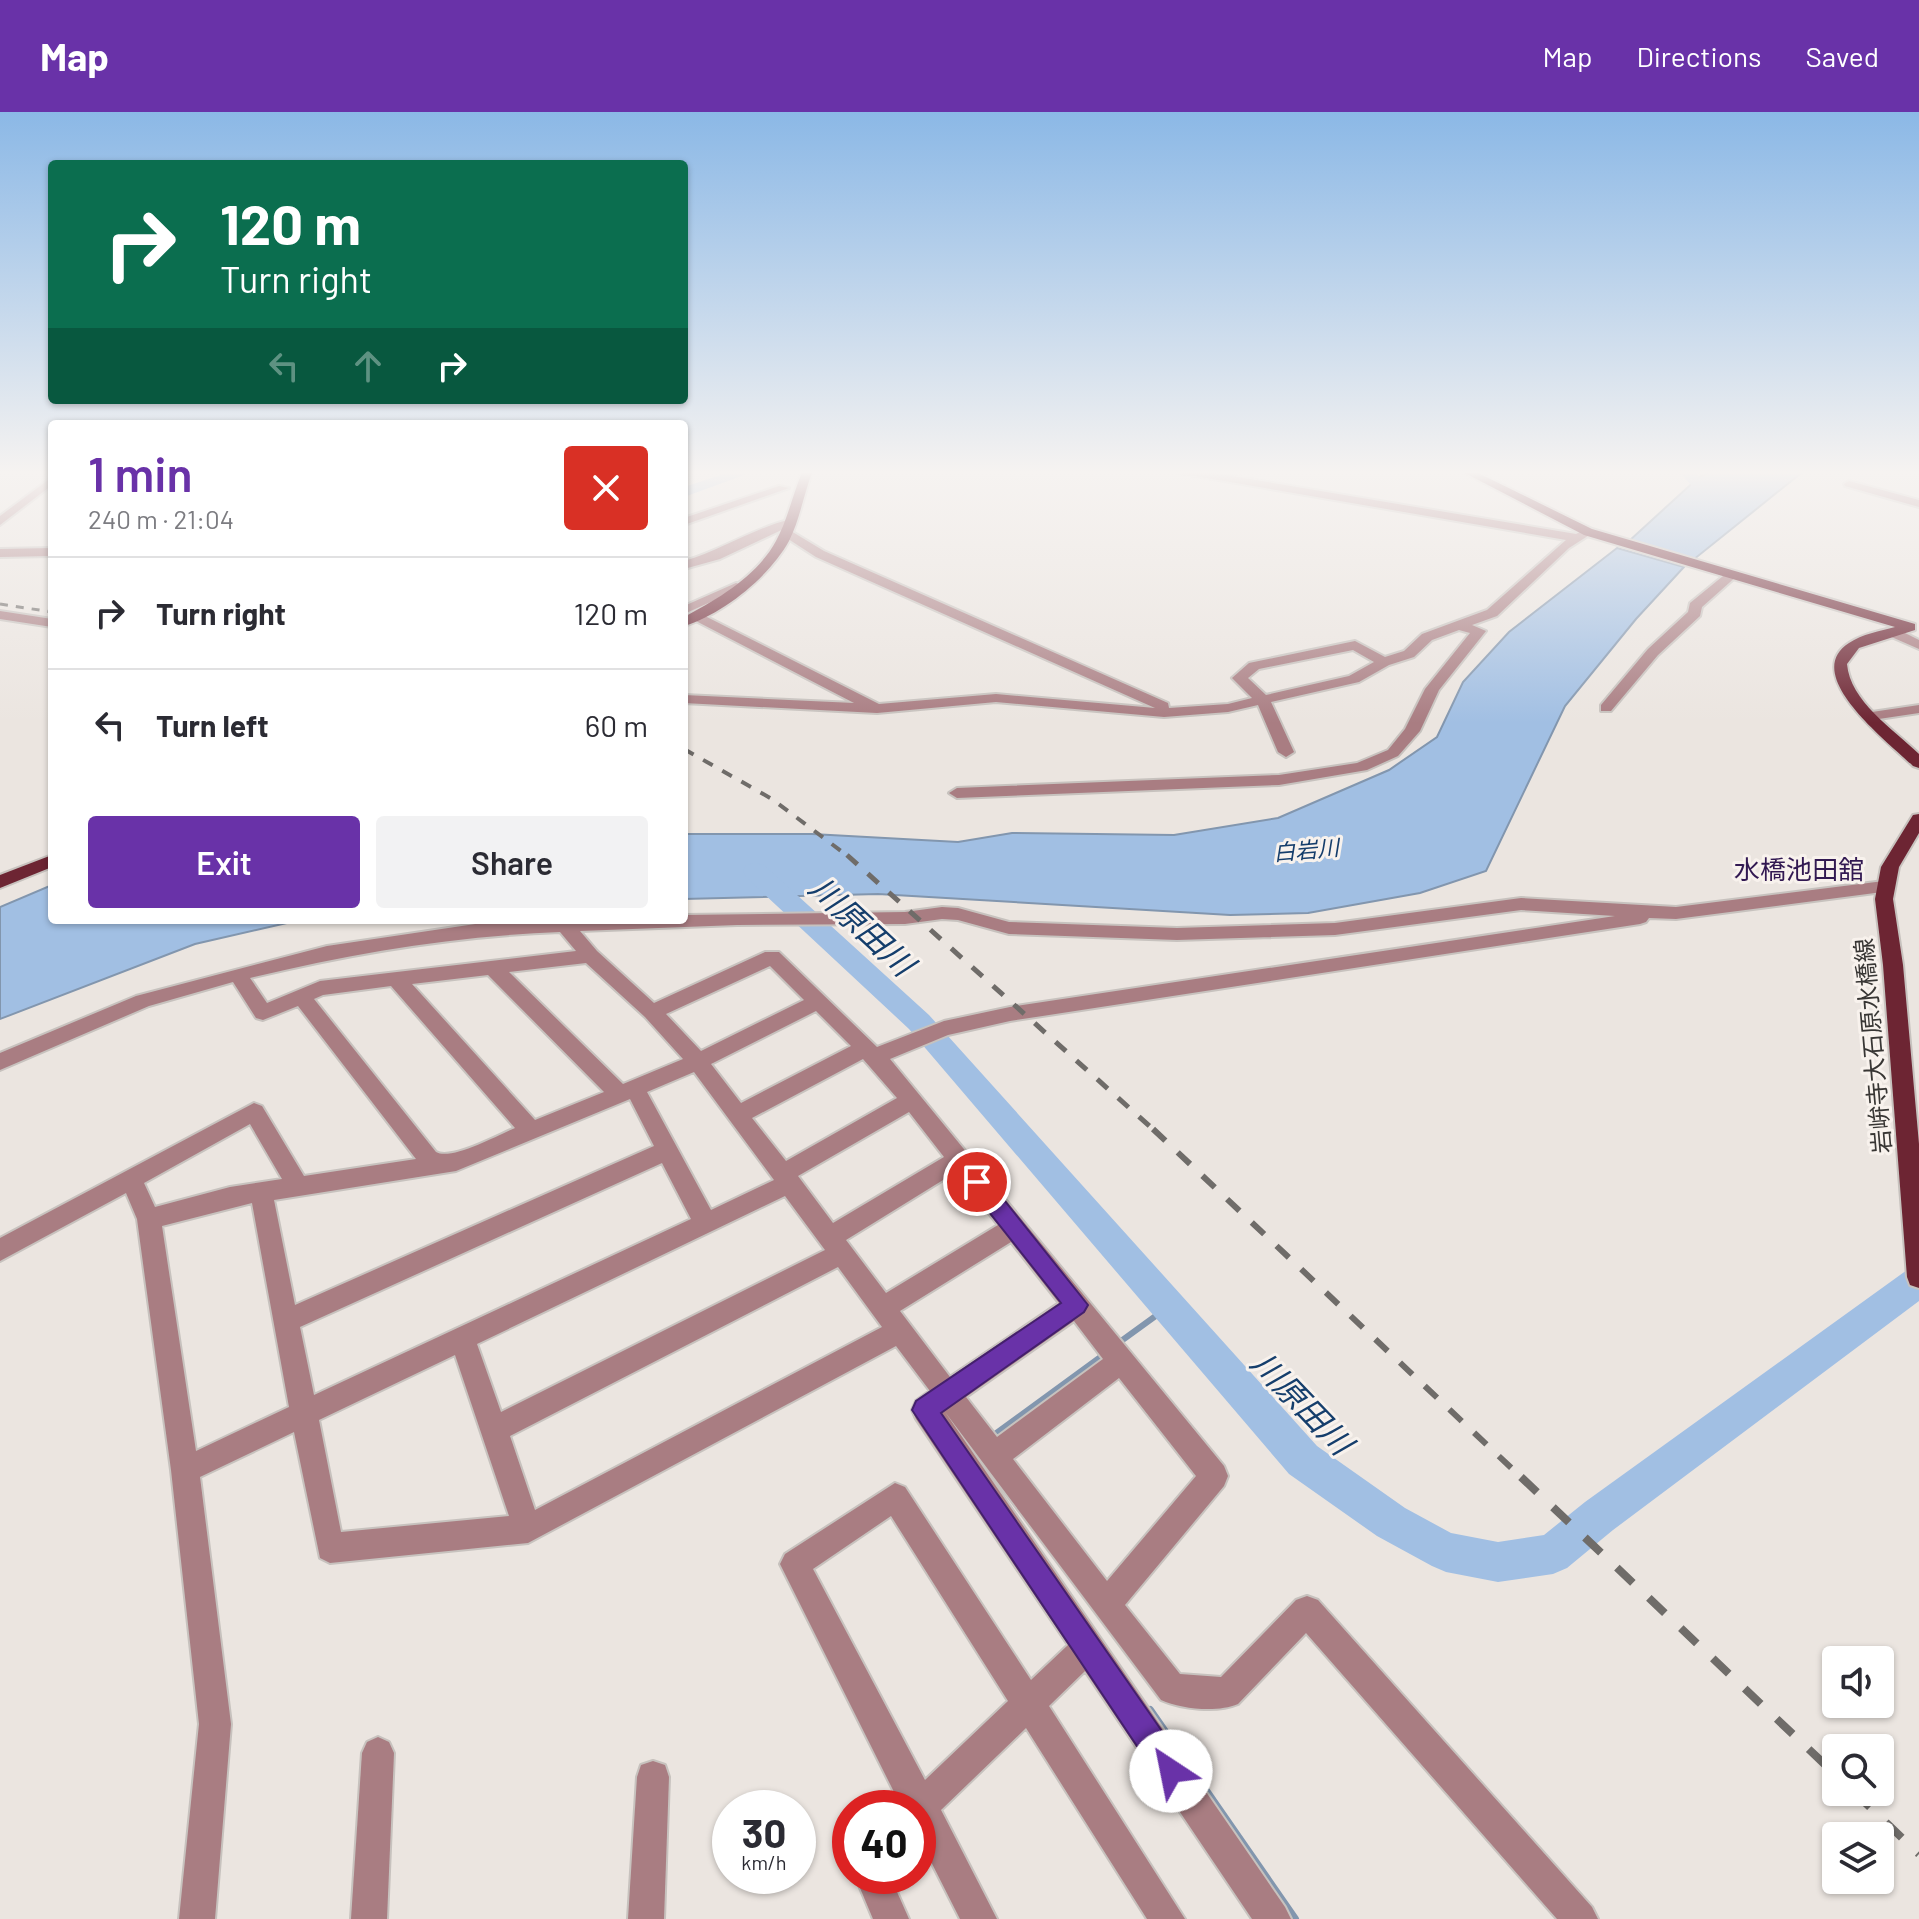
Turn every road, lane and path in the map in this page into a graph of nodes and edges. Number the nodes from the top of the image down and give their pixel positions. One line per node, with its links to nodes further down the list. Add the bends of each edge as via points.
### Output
1 (720, 554): 6 (street)
2 (773, 554): 8 (main road, via 740,586)
3 (821, 554): 21 (street)
4 (1555, 554): 11 (street, via 1492,613)
5 (1656, 554): 7 (main road)
6 (688, 564)
7 (1730, 575): 12 (main road); 18 (street, via 1695,606 1695,613)
8 (689, 614): 19 (street)
9 (0, 615): 10 (street)
10 (48, 622)
11 (1458, 625): 15 (street, via 1427,637 1409,654); 25 (street, via 1479,631 1432,689 1412,731 1393,753 1361,767 1279,780)
12 (1914, 626): 13 (main road)
13 (1892, 632): 14 (street); 22 (main road, via 1862,641 1840,656 1837,665 1849,694)
14 (1919, 645)
15 (1384, 662): 17 (street, via 1354,679); 17 (street, via 1355,645 1254,666 1239,678)
16 (688, 699): 19 (street)
17 (1263, 700): 21 (street); 23 (street)
18 (1606, 708)
19 (877, 709): 21 (street, via 996,698)
20 (1919, 709): 22 (street)
21 (1174, 711)
22 (1872, 716): 24 (main road)
23 (1286, 752)
24 (1919, 763)
25 (957, 793)
26 (1919, 819): 29 (main road, 岩峅寺大石原水橋線)
27 (48, 863): 28 (main road)
28 (0, 882)
29 (1884, 887): 30 (street); 59 (main road, 岩峅寺大石原水橋線)
30 (1676, 913): 31 (street, via 1533,903 1335,929 1177,934 1009,928 942,913); 40 (street, via 1010,1014)
31 (688, 922)
32 (564, 924): 33 (street); 35 (street, via 482,929 327,953)
33 (590, 956): 34 (street); 39 (street)
34 (492, 967): 36 (street); 43 (street)
35 (238, 974): 37 (street, via 263,1013); 41 (street, via 143,1001)
36 (396, 979): 37 (street); 46 (street)
37 (300, 995): 49 (street, via 428,1158)
38 (817, 1002): 39 (street, via 772,957); 40 (street); 42 (street)
39 (652, 1012): 42 (street)
40 (870, 1052): 44 (street); 45 (street)
41 (0, 1062)
42 (698, 1062): 43 (street); 45 (street)
43 (628, 1092): 46 (street); 47 (street)
44 (912, 1100): 48 (street); 50 (street)
45 (738, 1115): 50 (street)
46 (532, 1132): 49 (street)
47 (668, 1150): 55 (street); 62 (street)
48 (959, 1159): 56 (street); 57 (street)
49 (441, 1166): 52 (street)
50 (787, 1178): 55 (street); 57 (street)
51 (131, 1179): 52 (street, via 254,1112); 54 (street); 58 (street)
52 (298, 1186): 53 (street)
53 (261, 1192): 54 (street); 62 (street)
54 (149, 1219): 70 (street)
55 (705, 1222): 64 (street)
56 (1014, 1228): 60 (street); 61 (street)
57 (836, 1245): 61 (street); 68 (street)
58 (0, 1250)
59 (1919, 1277)
60 (1076, 1305): 65 (street); 66 (street)
61 (883, 1308): 63 (street)
62 (286, 1321): 67 (street)
63 (899, 1331): 66 (street); 71 (street)
64 (462, 1338): 67 (street); 68 (street)
65 (1121, 1361): 69 (street); 72 (street, via 1214,1476)
66 (946, 1392): 69 (street); 73 (street, via 925,1410)
67 (304, 1414): 70 (street); 71 (street, via 330,1548)
68 (494, 1430): 71 (street)
69 (994, 1456): 72 (street)
70 (185, 1470): 81 (street, via 215,1724)
71 (528, 1529)
72 (1106, 1605): 88 (street, via 1172,1689 1227,1693 1307,1611)
73 (1087, 1648): 74 (street); 87 (street)
74 (1027, 1704): 77 (street, via 895,1497 795,1564); 78 (street); 86 (street)
75 (378, 1753): 82 (street)
76 (653, 1777): 83 (street)
77 (910, 1790)
78 (936, 1791)
79 (936, 1839): 85 (street)
80 (880, 1894): 84 (street)
81 (197, 1919)
82 (369, 1919)
83 (646, 1919)
84 (891, 1919)
85 (979, 1919)
86 (1167, 1919)
87 (1273, 1919)
88 (1580, 1919)

